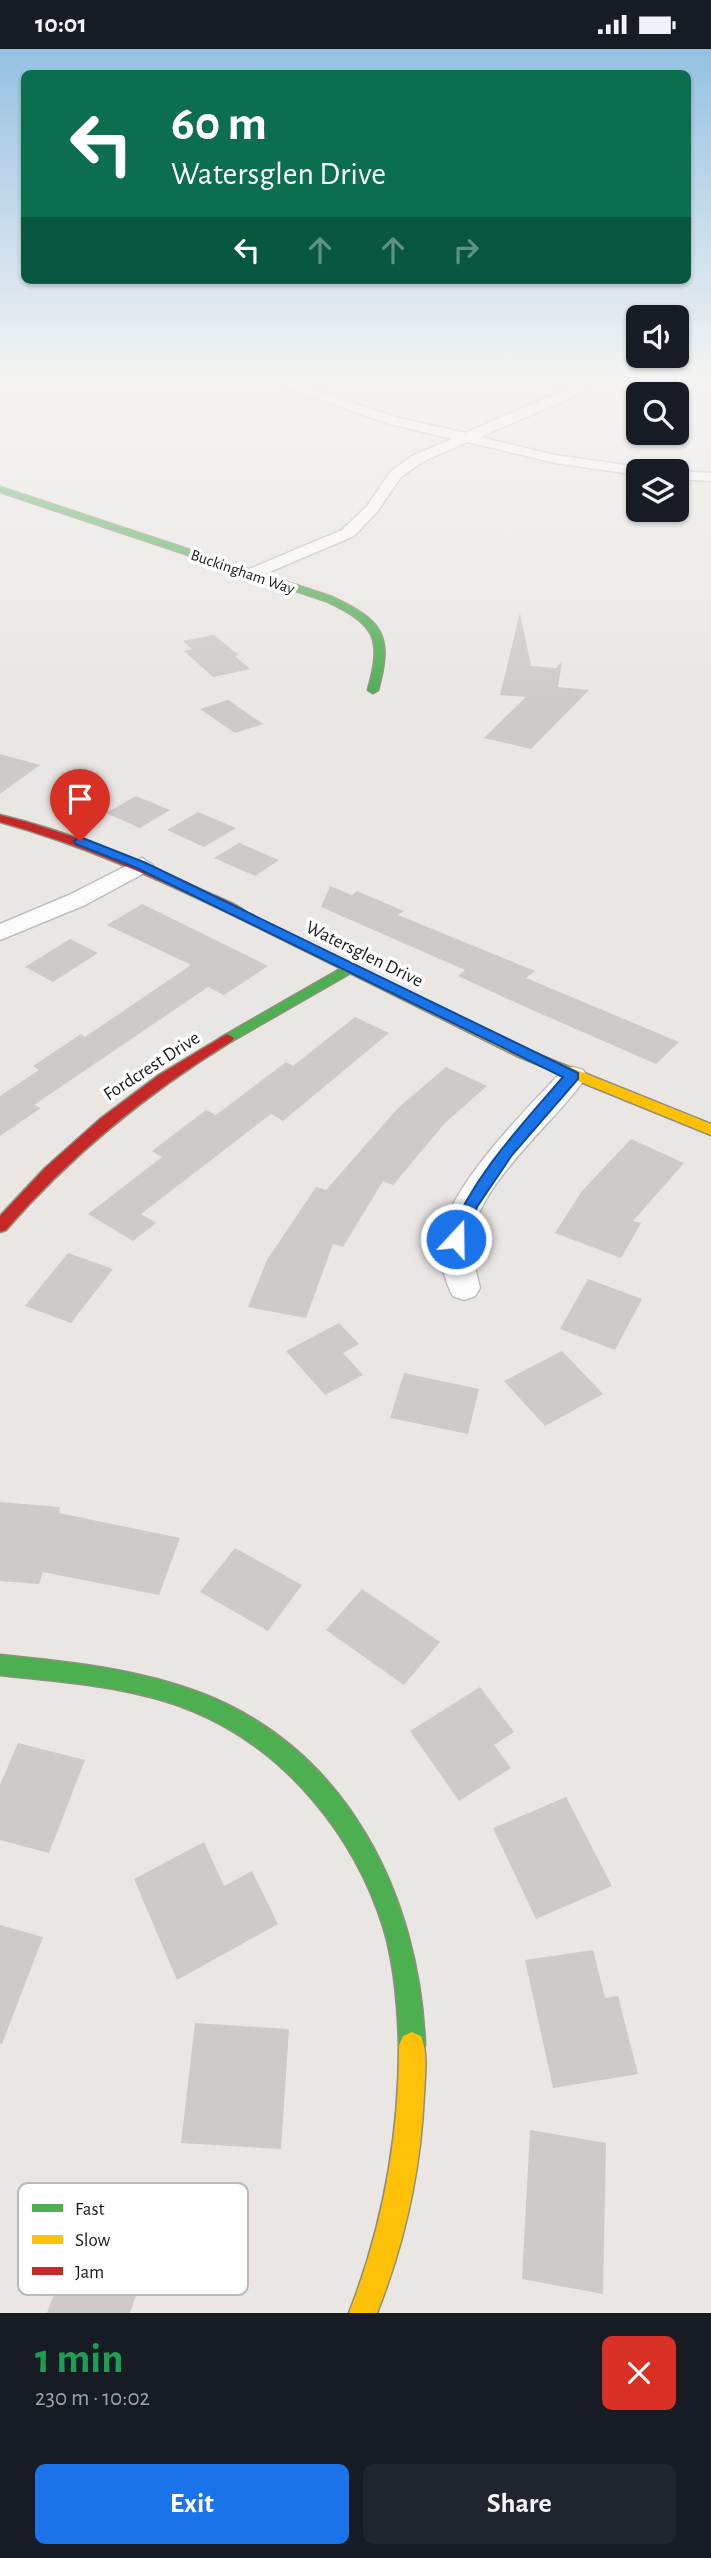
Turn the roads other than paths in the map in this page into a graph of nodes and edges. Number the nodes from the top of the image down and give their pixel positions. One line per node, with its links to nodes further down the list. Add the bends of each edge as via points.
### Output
1 (389, 486): 3 (street, via 348,533)
2 (0, 489): 3 (street, Buckingham Way)
3 (253, 574): 4 (street, Buckingham Way, via 351,608 379,626 384,650)
4 (373, 690)
5 (0, 818): 6 (street, Watersglen Drive, via 57,833)
6 (142, 865): 7 (street); 8 (street, Watersglen Drive)
7 (0, 933)
8 (349, 968): 9 (street, Watersglen Drive); 11 (street, Fordcrest Drive, via 137,1096 68,1152)
9 (573, 1076): 10 (street, Watersglen Drive); 12 (street, via 507,1152 460,1223 456,1239)
10 (711, 1130)
11 (0, 1226)
12 (464, 1288)
13 (0, 1665): 14 (street, via 77,1673 172,1693 257,1733 301,1771 335,1810 368,1864 396,1930 409,2006 411,2088 400,2209)
14 (363, 2313)

